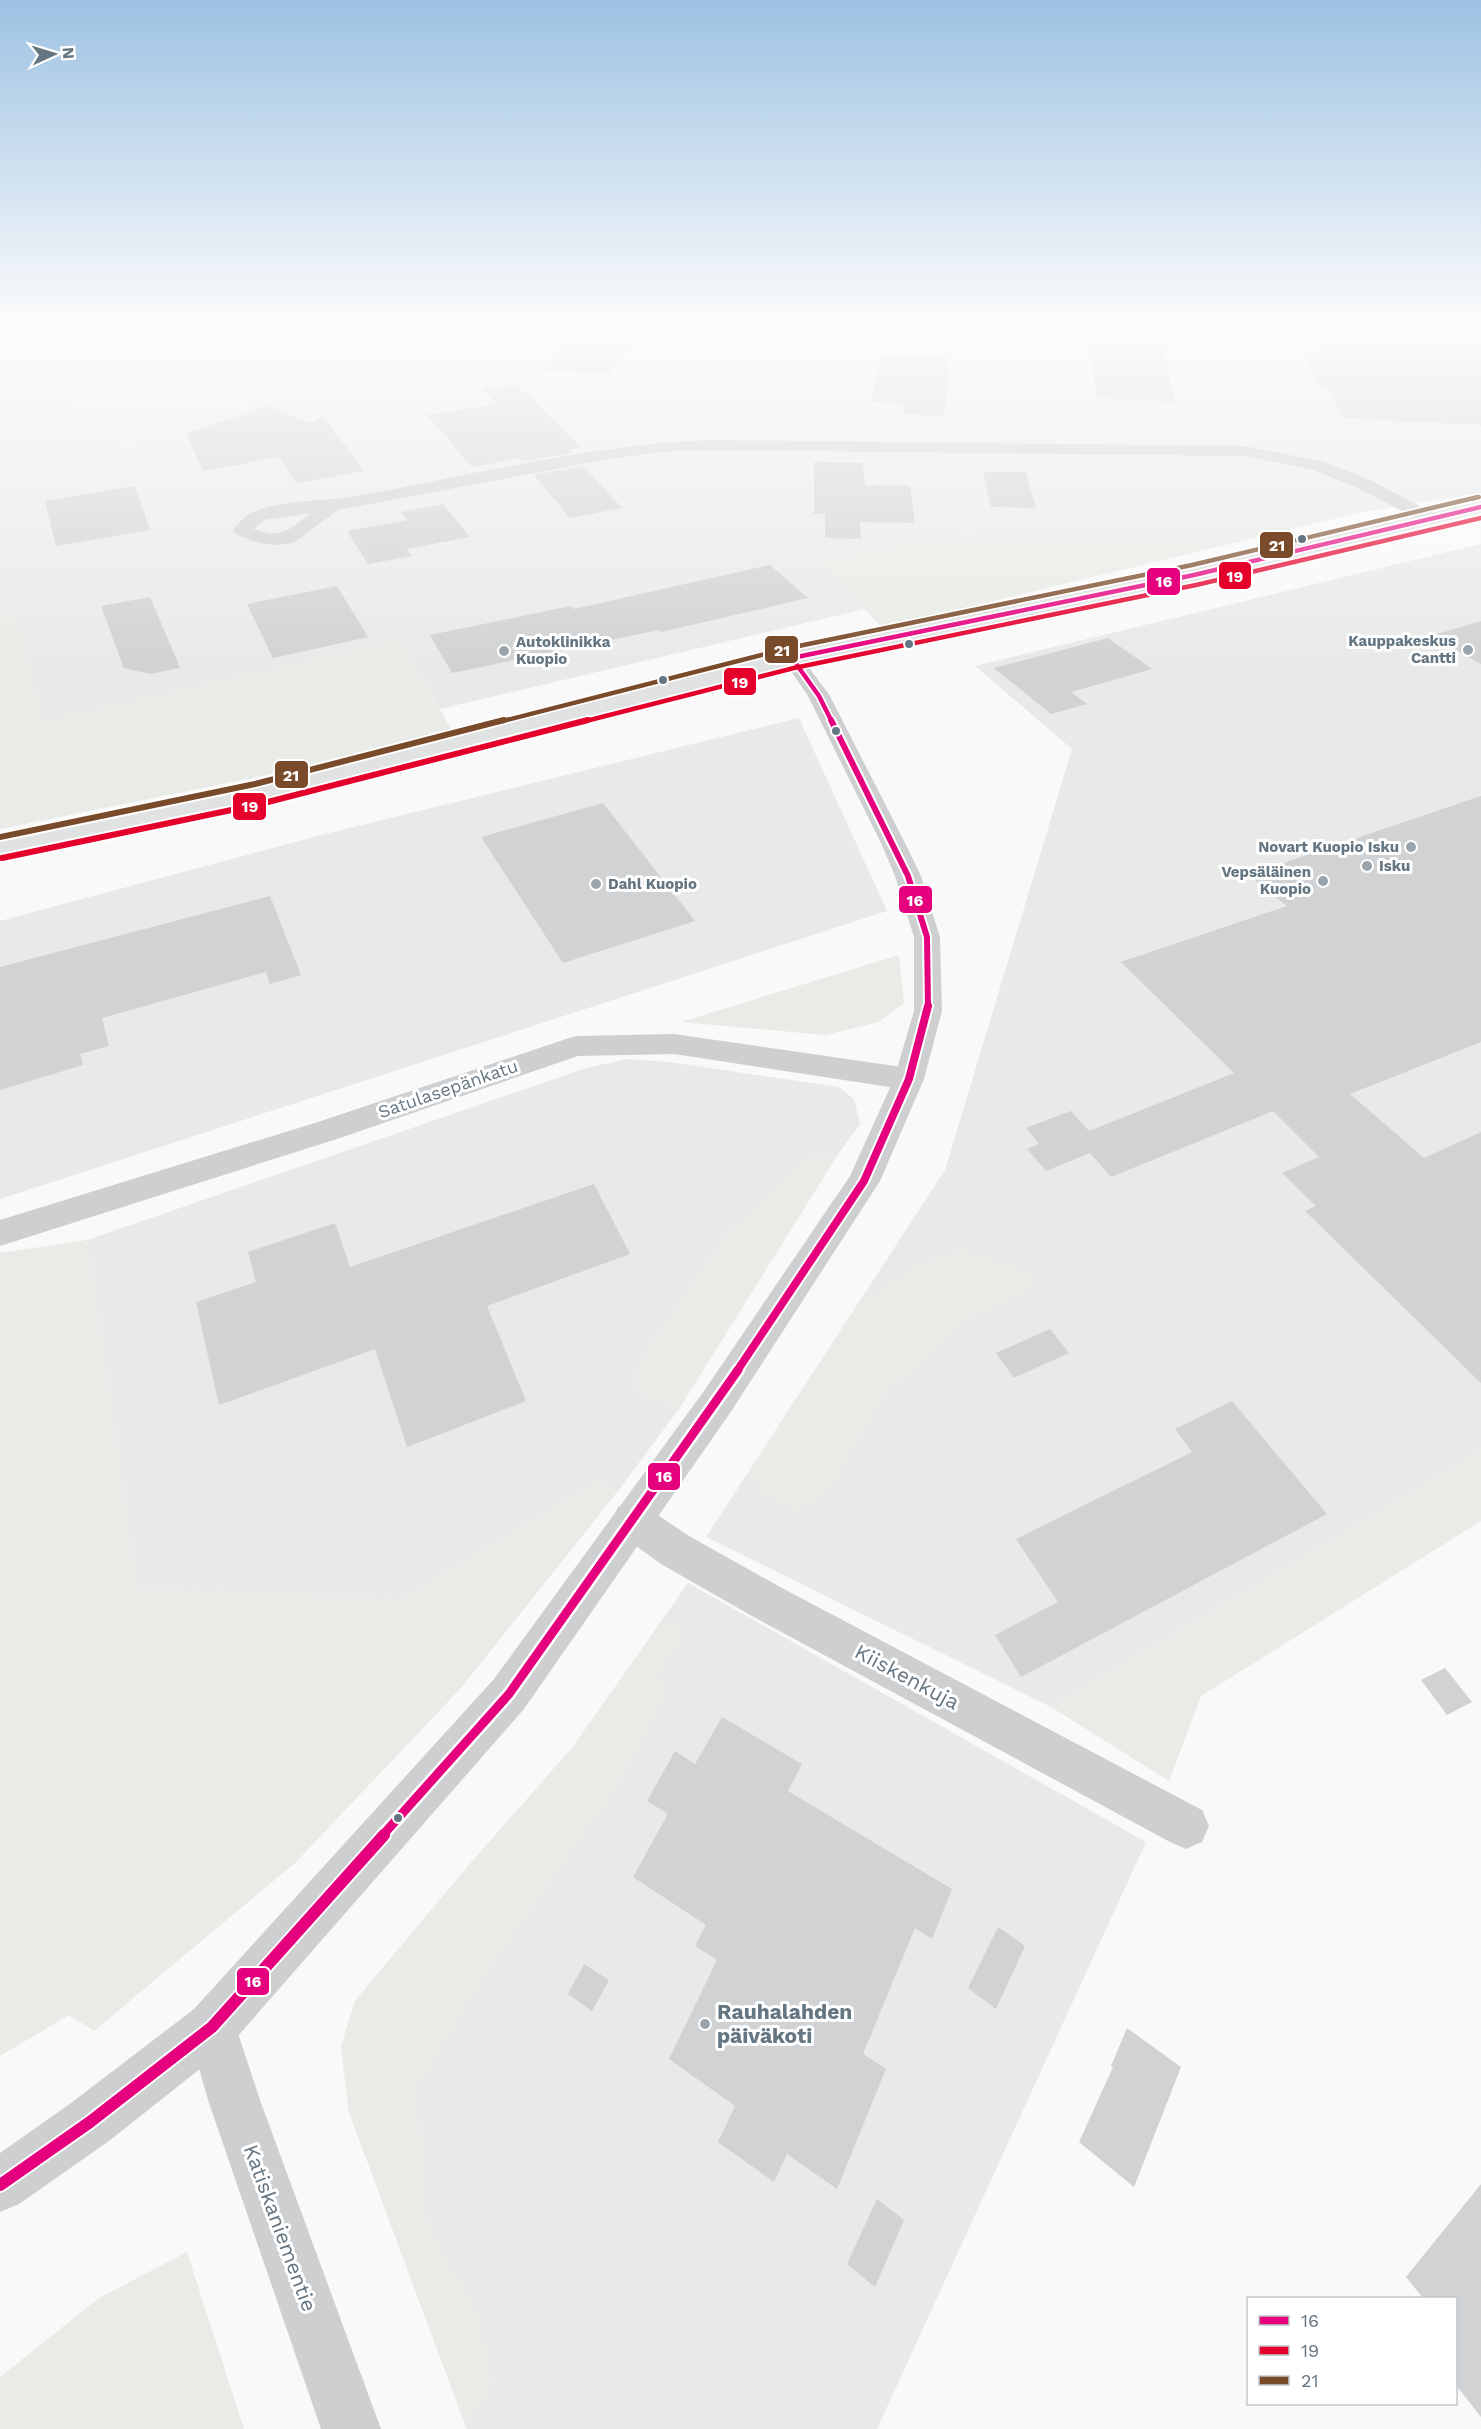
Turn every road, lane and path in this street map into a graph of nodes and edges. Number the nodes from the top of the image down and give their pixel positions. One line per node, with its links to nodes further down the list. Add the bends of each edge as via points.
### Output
1 (332, 506): 3 (street, via 659,447 1116,449 1245,451 1319,466)
2 (1481, 507): 3 (main road)
3 (1431, 519): 4 (main road, via 1194,574)
4 (792, 658): 5 (main road, via 257,794); 6 (street, via 819,696 893,843 927,937 928,1011)
5 (0, 849)
6 (909, 1079): 7 (street, Satulasepänkatu, via 674,1044 576,1046 329,1130); 8 (street, via 864,1181 717,1402)
7 (0, 1233)
8 (632, 1520): 9 (street, Kiiskenkuja, via 675,1550 767,1602); 10 (street, via 509,1694)
9 (1186, 1826)
10 (212, 2027): 11 (street, via 90,2122); 12 (street, Katiskaniementie, via 234,2100)
11 (0, 2185)
12 (351, 2429)

